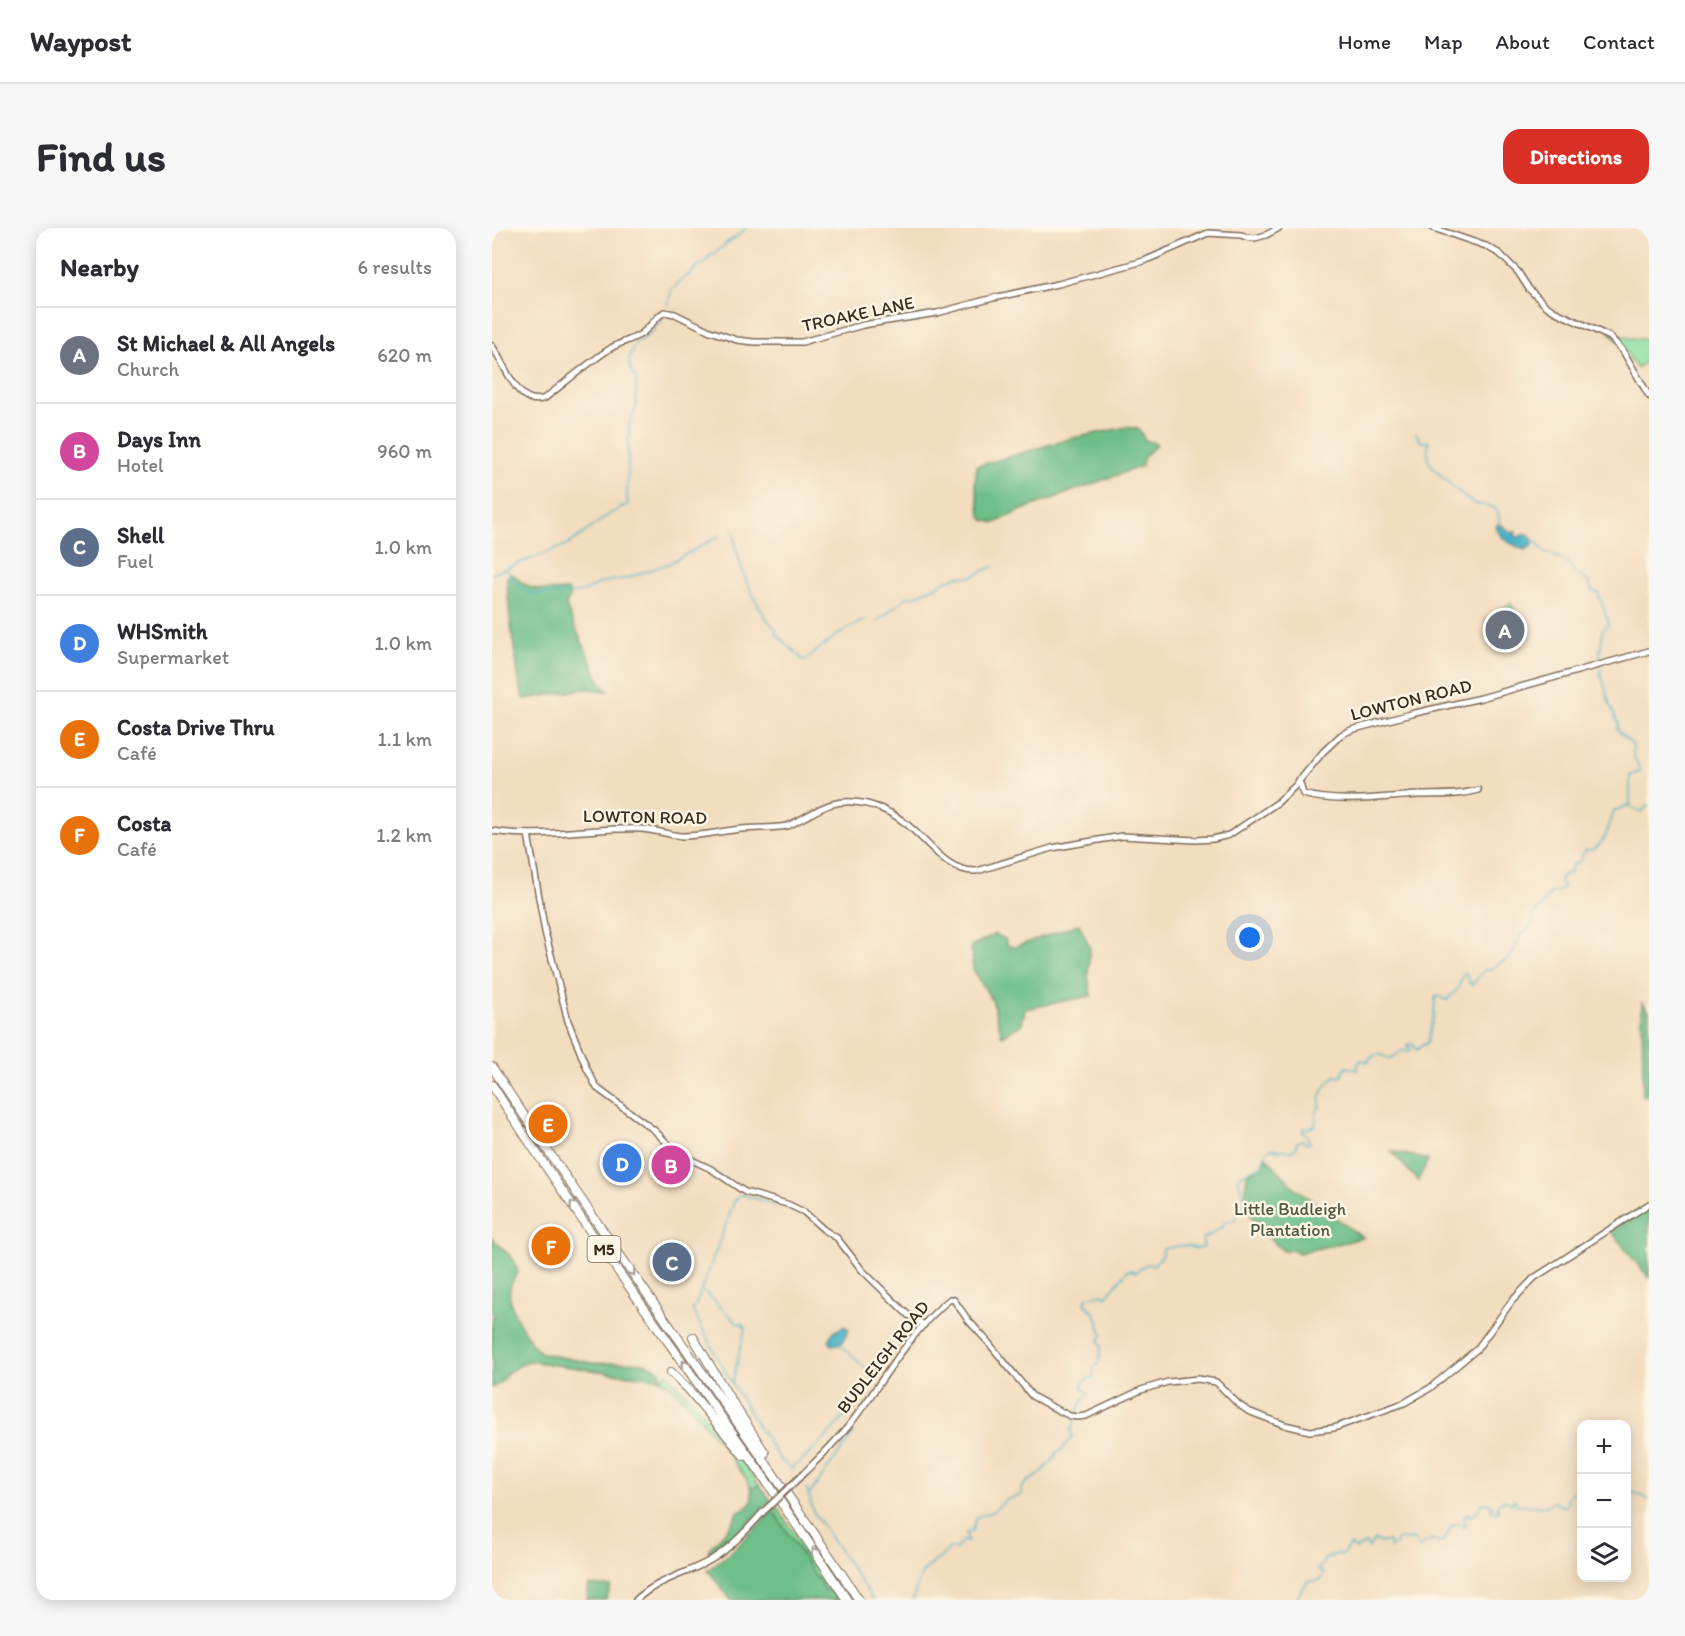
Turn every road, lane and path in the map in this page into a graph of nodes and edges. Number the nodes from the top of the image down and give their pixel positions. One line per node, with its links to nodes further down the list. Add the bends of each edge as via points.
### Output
1 (1279, 228): 3 (street, TROAKE LANE, via 1255,238 1208,233 1144,261 802,342 737,340 664,312 645,332 595,358 540,400 528,399 518,390)
2 (1433, 228): 4 (street, via 1486,246 1518,272 1545,305 1610,337 1623,351)
3 (492, 346)
4 (1649, 396)
5 (1649, 651): 6 (street, LOWTON ROAD, via 1351,730 1323,752)
6 (1299, 780): 8 (street, LOWTON ROAD); 9 (street)
7 (1478, 790): 9 (street, via 1363,798)
8 (1289, 791): 9 (street); 11 (street, LOWTON ROAD, via 1229,835 1195,840 1122,836 1052,848 969,872 939,855 904,822 867,804 853,802 826,805 788,826 715,834 682,836 643,829)
9 (1303, 794)
10 (492, 831): 11 (street, LOWTON ROAD)
11 (528, 834): 15 (street, via 543,924 568,1021 597,1088 654,1130 677,1153 711,1169 745,1192 804,1212 837,1238 862,1270 908,1315)
12 (492, 1067): 19 (highway, M5, one-way to 19)
13 (492, 1085): 18 (highway, M5, one-way to 13)
14 (1649, 1204): 15 (street, BUDLEIGH ROAD, via 1534,1278 1477,1350 1426,1390 1398,1406 1322,1430 1300,1429 1248,1411 1216,1382 1206,1380 1154,1385 1086,1416 1074,1417 1032,1396 954,1300 942,1305)
15 (924, 1325): 20 (street, BUDLEIGH ROAD, bridge, via 827,1451 731,1544 709,1561 658,1583)
16 (693, 1337): 19 (highway, M5)
17 (670, 1372): 18 (highway, M5)
18 (760, 1472): 21 (highway, M5, one-way to 18)
19 (784, 1488): 22 (highway, M5)
20 (636, 1600)
21 (847, 1600)
22 (859, 1600)

